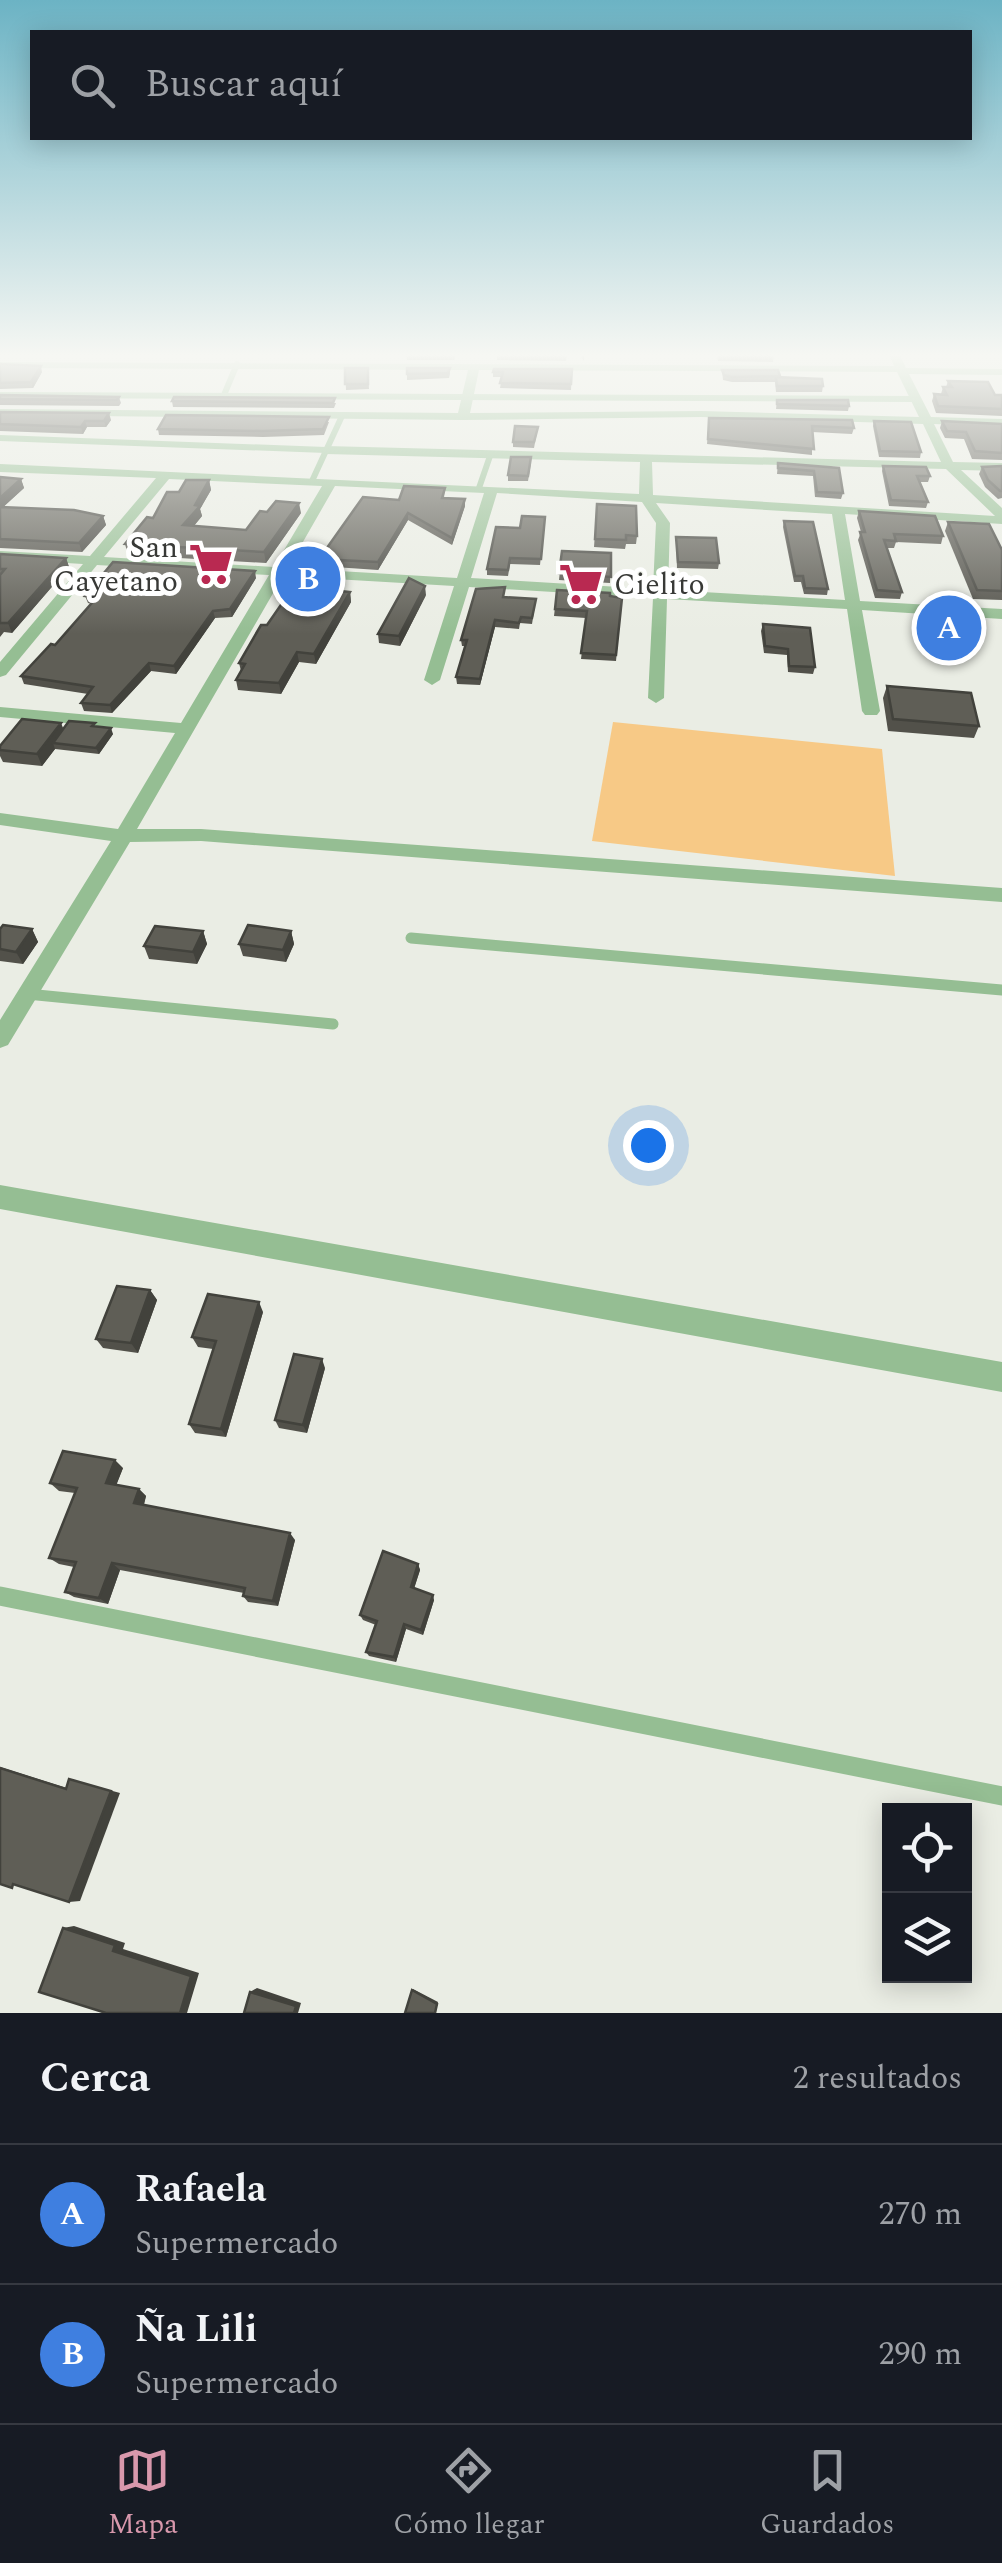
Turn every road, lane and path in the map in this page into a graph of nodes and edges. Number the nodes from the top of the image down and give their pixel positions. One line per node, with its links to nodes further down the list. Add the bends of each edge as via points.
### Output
1 (216, 446): 4 (lane)
2 (328, 446): 4 (lane)
3 (939, 446): 7 (street)
4 (326, 450): 5 (street); 11 (lane)
5 (490, 456): 6 (street); 13 (lane)
6 (646, 458): 7 (street, via 664,450); 14 (street)
7 (948, 464): 9 (street); 16 (street)
8 (0, 468): 10 (street)
9 (1002, 468)
10 (166, 474): 11 (street); 18 (street)
11 (312, 480): 12 (street)
12 (331, 482): 13 (street); 19 (street)
13 (485, 488): 14 (street); 20 (street)
14 (646, 498): 15 (street); 21 (street, via 663,523)
15 (838, 510): 16 (street); 22 (street)
16 (1002, 517)
17 (0, 555): 18 (street)
18 (94, 560): 19 (street); 24 (street)
19 (279, 571): 20 (street); 29 (street)
20 (463, 582): 21 (street); 25 (street)
21 (659, 594): 22 (street); 26 (street)
22 (854, 605): 23 (street); 28 (street)
23 (1002, 614)
24 (0, 672)
25 (432, 680)
26 (656, 698)
27 (0, 712): 29 (street)
28 (870, 712)
29 (186, 728): 31 (street)
30 (0, 819): 31 (street)
31 (122, 836): 32 (street, via 200,835); 35 (street)
32 (1002, 895)
33 (411, 938): 34 (lane)
34 (1002, 990)
35 (28, 994): 36 (lane); 37 (street)
36 (333, 1024)
37 (0, 1039)
38 (0, 1196): 39 (street)
39 (1002, 1377)
40 (0, 1596): 41 (lane)
41 (1002, 1796)

